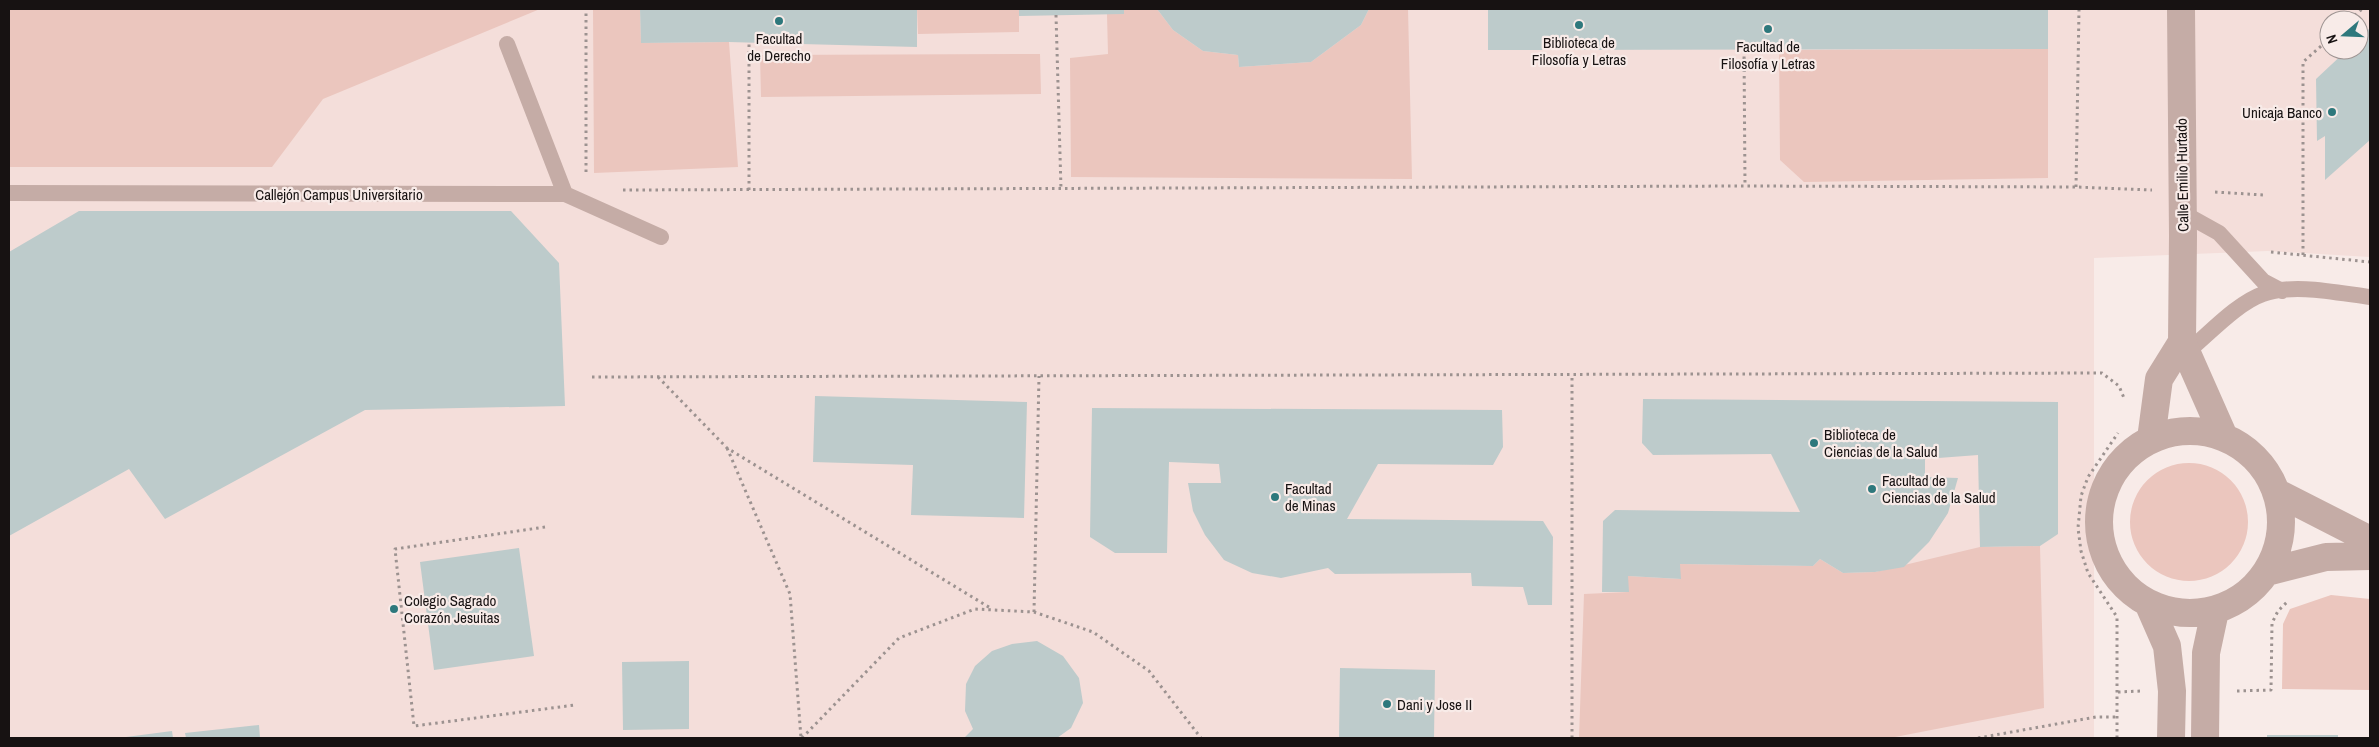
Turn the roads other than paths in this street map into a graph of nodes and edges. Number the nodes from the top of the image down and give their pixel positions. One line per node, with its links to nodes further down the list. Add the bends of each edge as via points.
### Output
1 (2181, 9): 5 (street, Calle Emilio Hurtado)
2 (507, 44): 4 (lane)
3 (9, 193): 4 (lane, Callejón Campus Universitario)
4 (565, 194): 6 (lane, Callejón Campus Universitario)
5 (2183, 213): 7 (lane, via 2219,233 2263,281); 9 (street, Calle Emilio Hurtado)
6 (661, 237)
7 (2282, 291): 8 (lane, via 2299,289); 9 (lane, via 2264,294)
8 (2370, 297)
9 (2184, 347): 10 (street, Calle Emilio Hurtado); 11 (street, via 2160,379)
10 (2224, 437): 11 (street, via 2200,431 2175,431); 12 (street, via 2250,453 2270,477)
11 (2151, 438): 16 (street, via 2127,455 2109,478 2099,506 2099,536 2108,564 2125,588)
12 (2276, 492): 13 (street); 15 (street, via 2282,516 2281,534)
13 (2370, 540)
14 (2370, 556): 15 (street, via 2326,557)
15 (2267, 572): 17 (street, via 2238,601)
16 (2149, 605): 17 (street, via 2170,612); 18 (street, via 2167,646 2172,691)
17 (2215, 611): 19 (street, via 2206,654)
18 (2172, 738)
19 (2205, 738)

